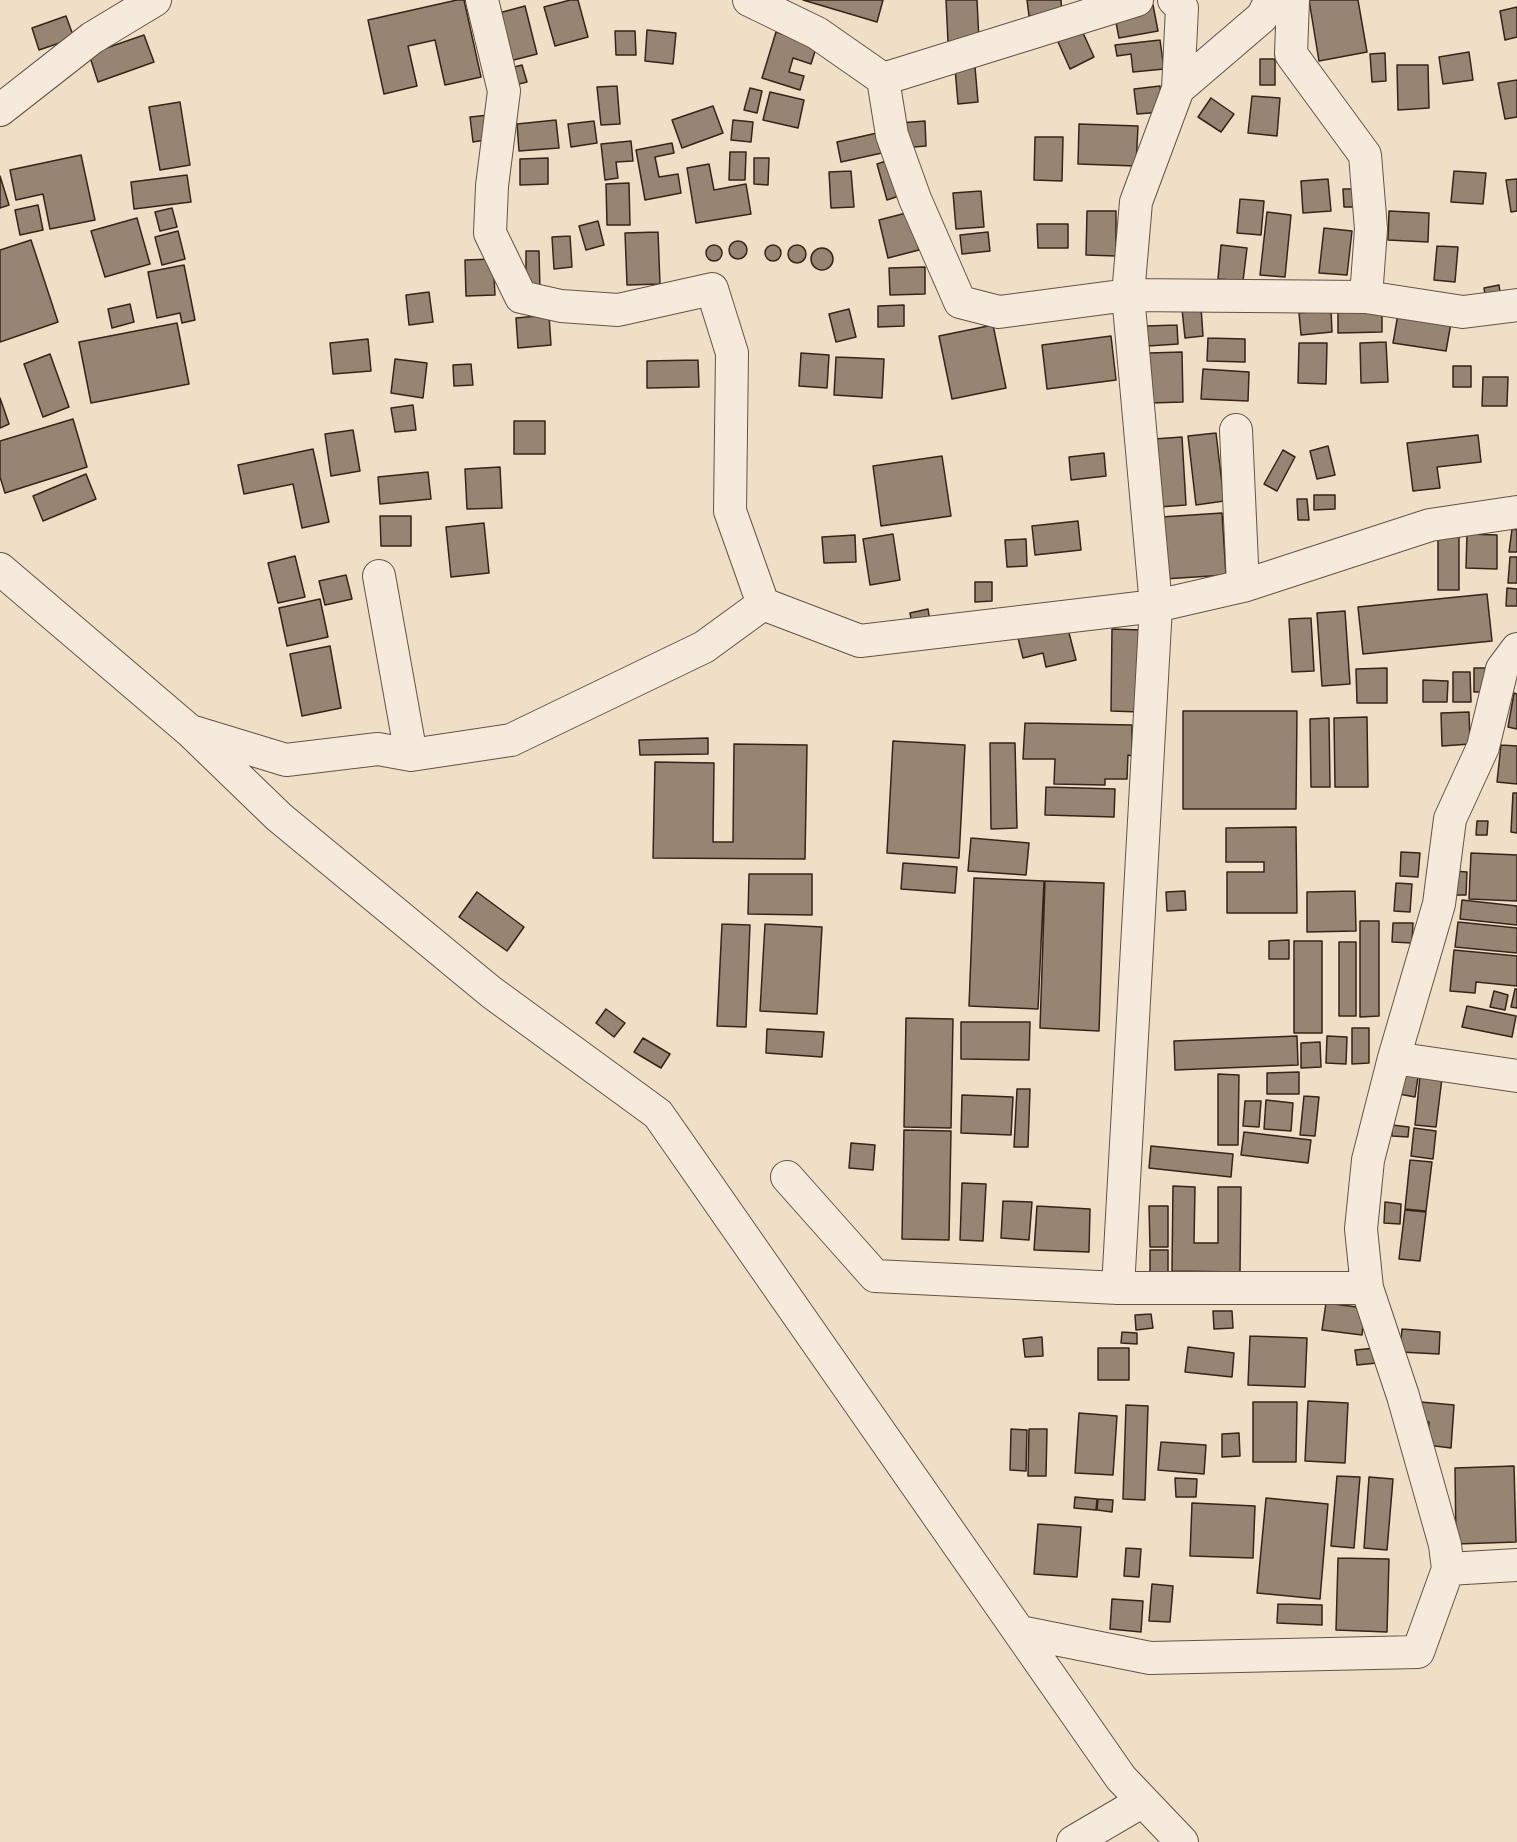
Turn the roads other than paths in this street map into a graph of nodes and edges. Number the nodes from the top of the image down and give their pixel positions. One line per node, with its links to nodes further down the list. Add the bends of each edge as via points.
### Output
1 (155, 0): 10 (street, via 92,38)
2 (482, 0): 19 (street, via 504,91 490,232 521,297 561,306 618,310 712,289 732,353 730,511)
3 (749, 0): 8 (street, via 817,33)
4 (1137, 0): 8 (street)
5 (1174, 0): 9 (street, via 1182,8)
6 (1271, 0): 9 (street, via 1262,17)
7 (1293, 0): 12 (street, via 1291,54 1365,155 1371,229)
8 (883, 79): 11 (street, via 892,135 960,302 999,312)
9 (1178, 89): 11 (street, via 1136,202)
10 (0, 110)
11 (1128, 295): 12 (street); 20 (street)
12 (1366, 297): 13 (street, via 1463,312)
13 (1517, 305)
14 (1236, 430): 18 (street)
15 (1517, 512): 18 (street, via 1430,525)
16 (0, 569): 22 (street)
17 (379, 576): 23 (street)
18 (1244, 586): 20 (street)
19 (763, 604): 20 (street, via 860,641); 23 (street, via 704,647 511,740)
20 (1156, 606): 27 (street)
21 (1512, 663): 24 (street, via 1483,747 1450,819 1439,904)
22 (190, 731): 23 (street, via 286,759 378,749); 31 (street, via 279,817 491,992 658,1114)
23 (411, 755)
24 (1394, 1058): 25 (street); 28 (street, via 1368,1160 1361,1229)
25 (1517, 1076)
26 (787, 1178): 27 (street, via 875,1276)
27 (1118, 1288): 28 (street)
28 (1367, 1288): 30 (street, via 1403,1396 1445,1545)
29 (1517, 1565): 30 (street)
30 (1448, 1569): 31 (street, via 1418,1652 1150,1658)
31 (1020, 1632): 32 (street, via 1121,1778)
32 (1143, 1801): 33 (street); 34 (street)
33 (1073, 1842)
34 (1182, 1842)

